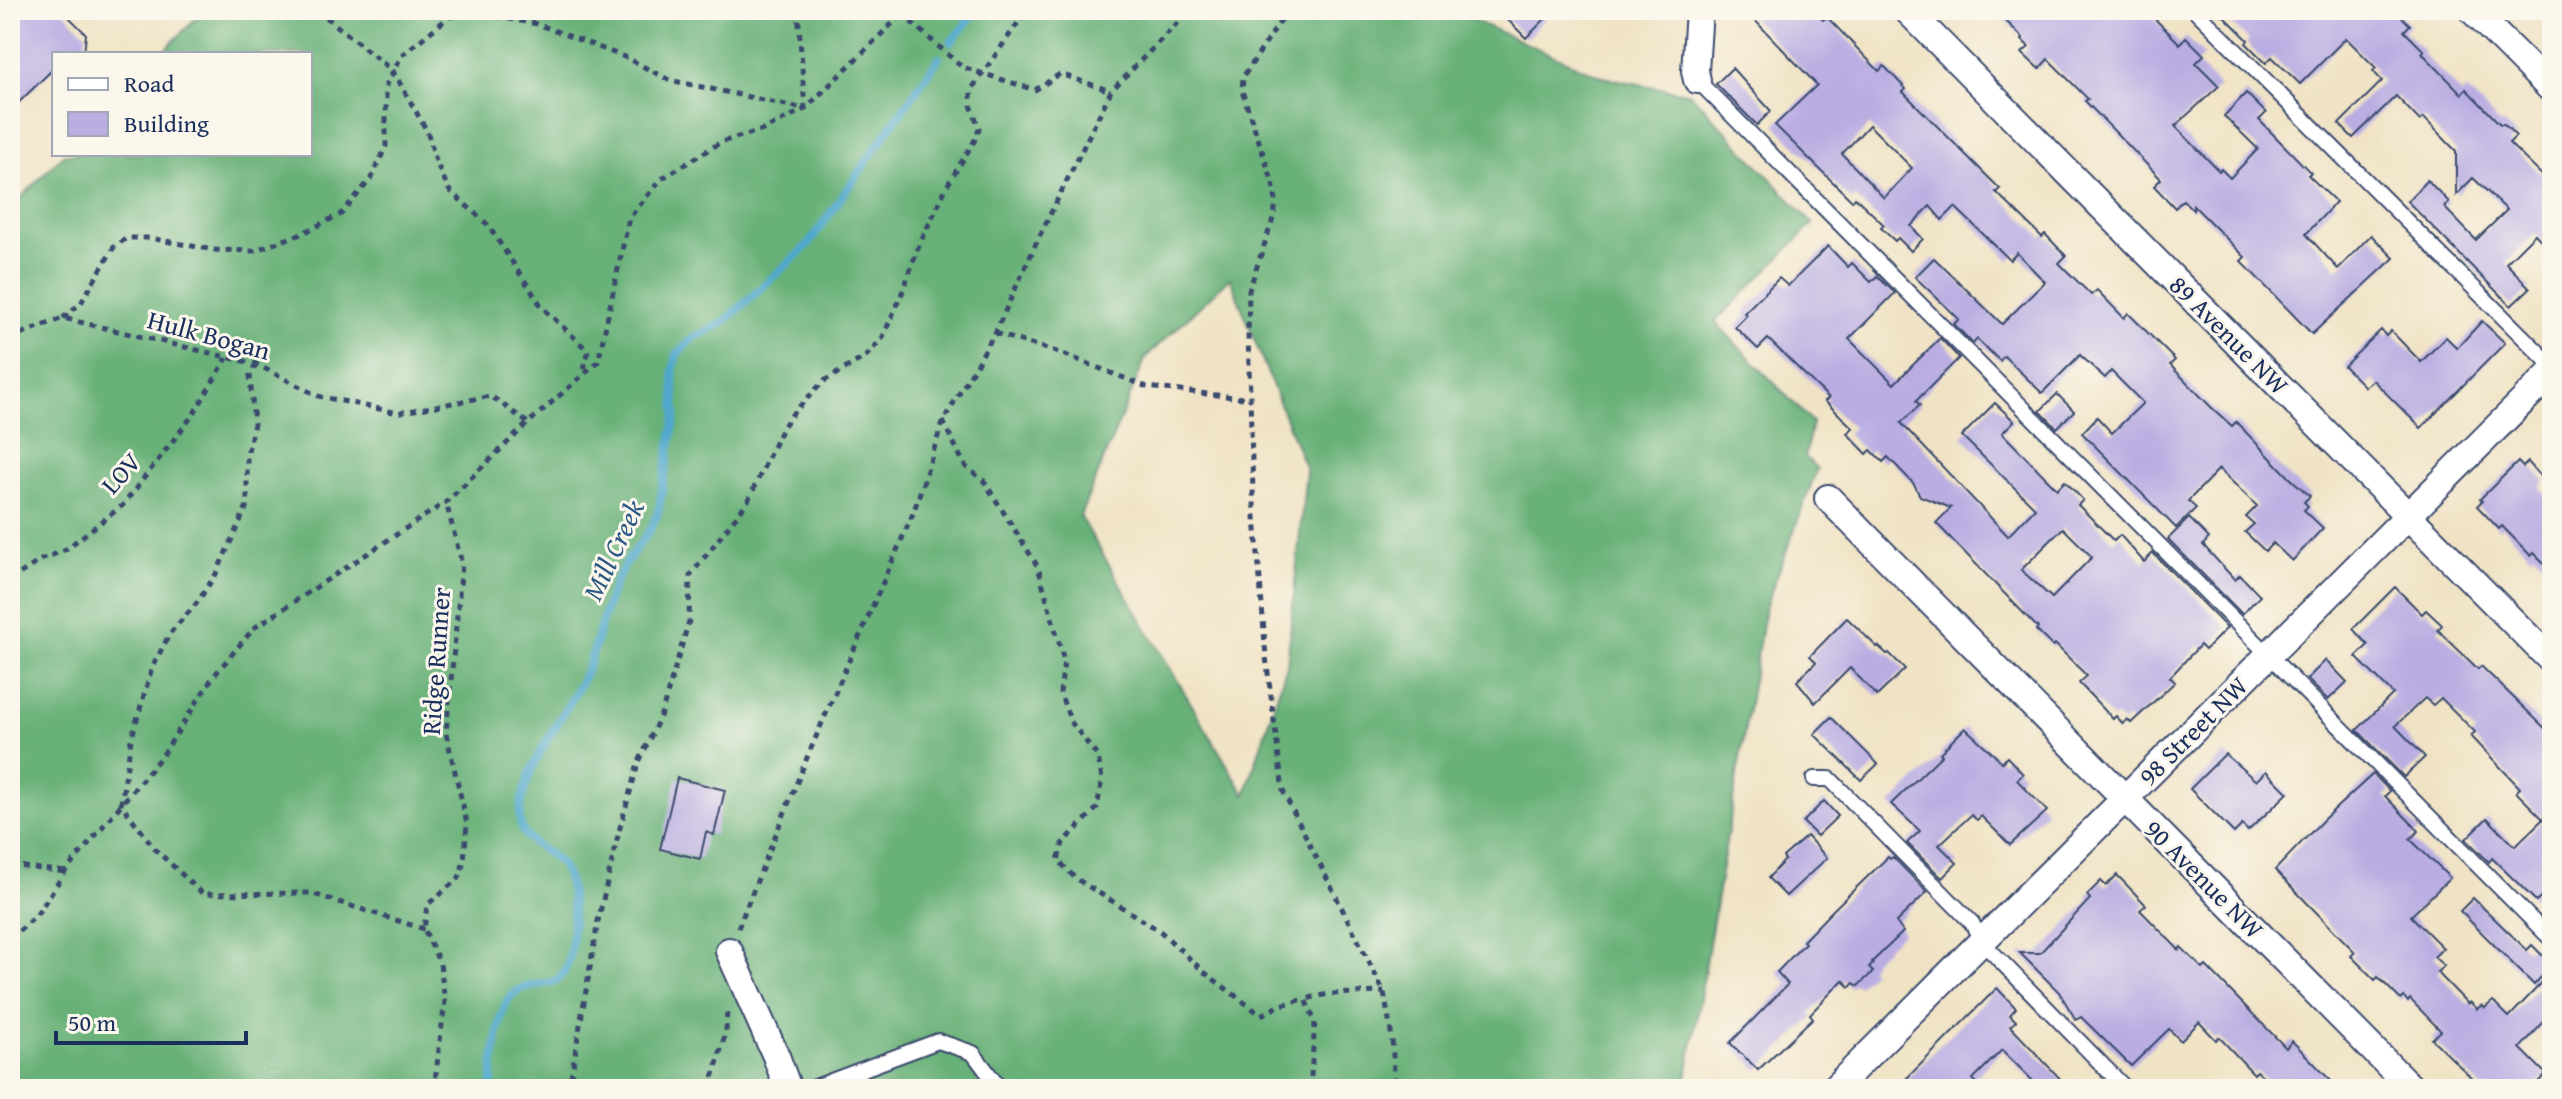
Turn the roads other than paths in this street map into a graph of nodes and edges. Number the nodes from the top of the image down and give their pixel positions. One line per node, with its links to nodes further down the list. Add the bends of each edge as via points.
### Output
1 (1699, 10): 5 (street)
2 (1907, 10): 10 (street, 89 Avenue NW)
3 (2195, 10): 7 (lane)
4 (2472, 10): 6 (street)
5 (1697, 80): 11 (lane)
6 (2552, 90)
7 (2552, 366)
8 (2552, 372): 10 (street, 98 Street NW)
9 (1828, 498): 14 (street, 90 Avenue NW)
10 (2408, 516): 11 (street, 98 Street NW); 12 (street, 89 Avenue NW)
11 (2270, 654): 14 (street, 98 Street NW); 15 (lane)
12 (2552, 661)
13 (1814, 779): 16 (lane, via 1830,779 1972,923)
14 (2125, 799): 16 (street, 98 Street NW); 23 (street, 90 Avenue NW)
15 (2552, 940)
16 (1982, 942): 18 (street, 98 Street NW); 22 (lane)
17 (729, 951): 19 (street)
18 (1841, 1087)
19 (788, 1089)
20 (810, 1089): 21 (lane, via 938,1041 973,1053)
21 (1000, 1089)
22 (2126, 1089)
23 (2412, 1089)

